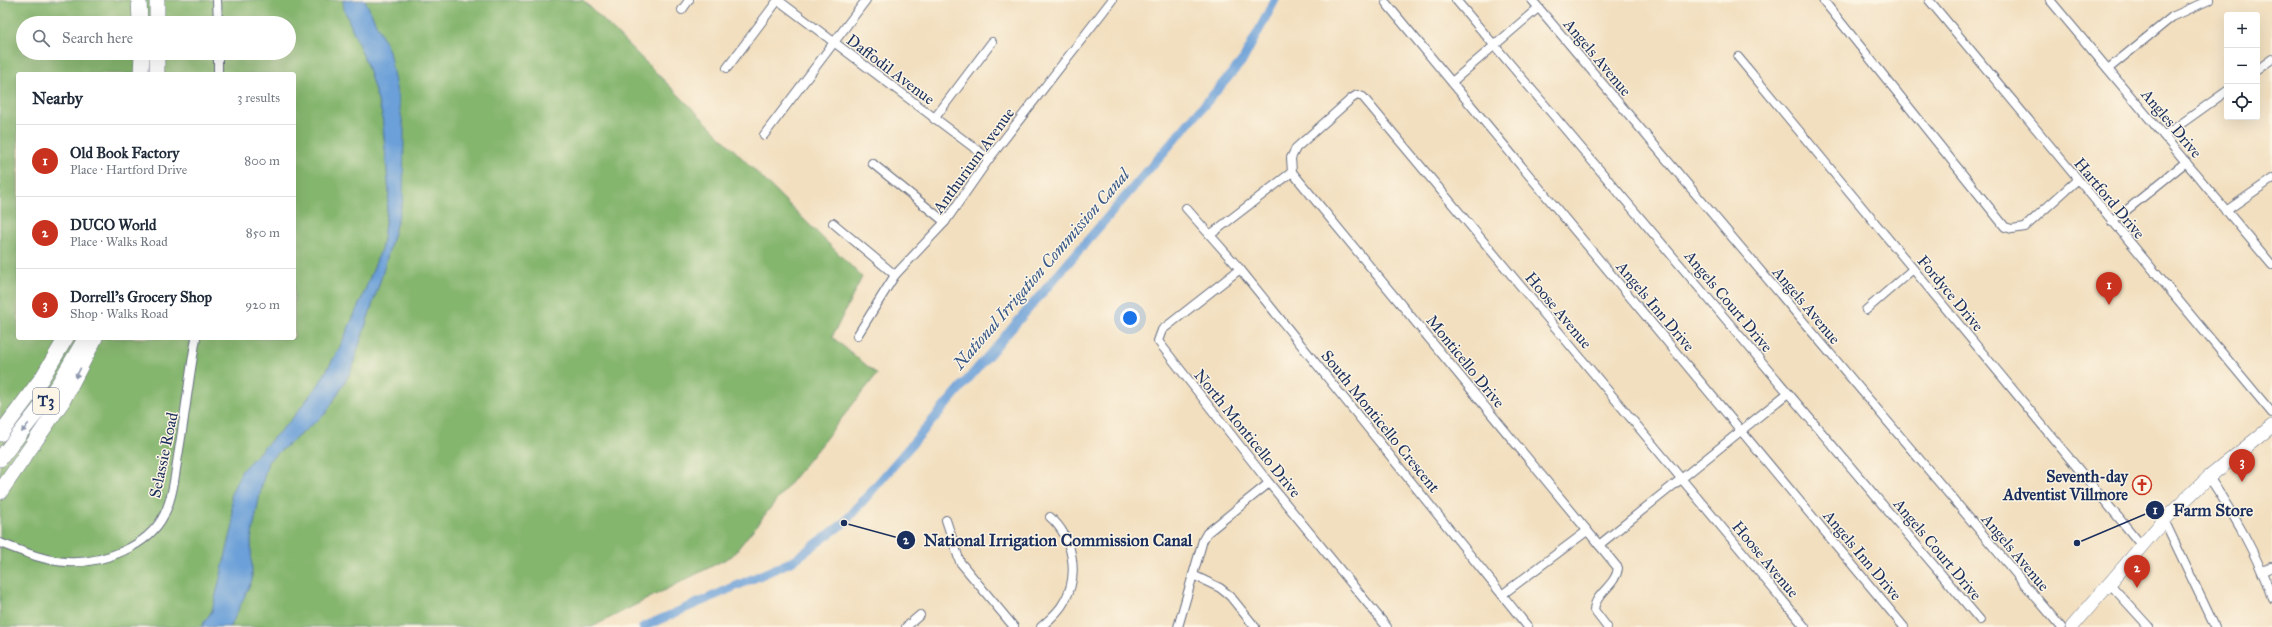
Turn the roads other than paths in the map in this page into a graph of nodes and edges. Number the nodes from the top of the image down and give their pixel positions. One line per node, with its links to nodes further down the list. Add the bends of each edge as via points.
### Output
1 (139, 0): 17 (highway)
2 (157, 0): 18 (highway)
3 (217, 0): 19 (street)
4 (689, 0): 16 (street)
5 (778, 0): 21 (street, Daffodil Avenue); 28 (street)
6 (866, 0): 21 (street)
7 (1112, 0): 39 (street, Anthurium Avenue)
8 (1456, 0): 22 (street, Angels Court Drive)
9 (1532, 0): 15 (street, Angels Avenue)
10 (1823, 0): 44 (street, via 2005,227 2025,227)
11 (1929, 0): 44 (street, Hartford Drive)
12 (2050, 0): 30 (street, Angles Drive)
13 (2209, 0): 30 (street, via 2172,17)
14 (1386, 3): 34 (street, Angels Inn Drive)
15 (1538, 8): 22 (street); 96 (street, Angels Avenue)
16 (682, 10)
17 (140, 16)
18 (157, 16)
19 (218, 16)
20 (992, 42): 36 (street)
21 (833, 43): 36 (street, Daffodil Avenue); 37 (street)
22 (1494, 45): 34 (street); 61 (street, Angels Court Drive)
23 (1738, 57): 53 (street, Fordyce Drive)
24 (2272, 59): 29 (street)
25 (142, 60): 31 (highway)
26 (157, 60): 32 (highway)
27 (218, 60): 33 (street)
28 (727, 68)
29 (2260, 68)
30 (2108, 69): 38 (street, Angles Drive)
31 (141, 72)
32 (157, 72)
33 (218, 72)
34 (1452, 82): 64 (street, Angels Inn Drive)
35 (2224, 93): 38 (street)
36 (934, 119): 39 (street, Daffodil Avenue)
37 (764, 136)
38 (2164, 136): 40 (street, Angles Drive)
39 (988, 159): 47 (street, Anthurium Avenue)
40 (2186, 162): 46 (street, Angles Drive); 48 (street)
41 (872, 164): 47 (street)
42 (1292, 172): 50 (street); 68 (street, Hoose Avenue, via 1291,158 1296,148 1357,95 1363,97); 74 (street, Monticello Drive)
43 (2272, 179): 46 (street)
44 (2077, 180): 48 (street, Hartford Drive)
45 (1186, 208): 50 (street, South Monticello Crescent)
46 (2226, 210): 51 (street, Angles Drive)
47 (945, 222): 54 (street, Anthurium Avenue)
48 (2112, 222): 62 (street, Hartford Drive)
49 (833, 223): 54 (street)
50 (1210, 235): 52 (street, South Monticello Crescent)
51 (2272, 265)
52 (1240, 269): 69 (street, North Monticello Drive, via 1162,330 1158,341); 82 (street, South Monticello Crescent)
53 (1913, 269): 55 (street); 77 (street, Fordyce Drive)
54 (895, 275): 56 (street, Anthurium Avenue)
55 (1866, 310)
56 (857, 336)
57 (65, 340): 65 (highway, T3, via 42,378)
58 (84, 340): 66 (highway, T3, one-way to 66, via 58,385)
59 (94, 340): 70 (highway, one-way to 70, via 62,402)
60 (196, 340): 75 (street, Selassie Road, via 174,484 164,515 155,528 124,550 103,559 83,561 66,562 30,554)
61 (1788, 393): 64 (street); 85 (street, Angels Court Drive)
62 (2272, 413)
63 (2272, 426): 67 (main road)
64 (1742, 430): 68 (street); 95 (street, Angels Inn Drive)
65 (0, 434)
66 (0, 459)
67 (2209, 477): 73 (main road); 79 (street, via 2233,514)
68 (1681, 479): 76 (street); 94 (street, Hoose Avenue)
69 (1269, 483): 80 (street, via 1207,533); 91 (street, North Monticello Drive)
70 (0, 492)
71 (1050, 517): 88 (street, via 1060,526 1069,542 1072,571 1065,602)
72 (946, 520): 87 (street, via 960,562)
73 (2164, 520): 77 (main road); 99 (street)
74 (1587, 532): 76 (street, Monticello Drive); 82 (street)
75 (0, 543)
76 (1599, 545): 93 (street, Monticello Drive, via 1618,568 1617,577 1594,603 1594,610)
77 (2142, 546): 81 (main road)
78 (2272, 567): 79 (street)
79 (2263, 571): 83 (street)
80 (1193, 575): 89 (street); 90 (street, via 1220,588 1230,596)
81 (2110, 584): 97 (main road); 98 (street)
82 (1503, 594): 92 (street, South Monticello Crescent)
83 (2272, 598)
84 (920, 615): 86 (street)
85 (1980, 620)
86 (906, 627)
87 (1014, 627)
88 (1040, 627)
89 (1178, 627)
90 (1255, 627)
91 (1387, 627)
92 (1528, 627)
93 (1607, 627)
94 (1805, 627)
95 (1904, 627)
96 (2062, 627)
97 (2072, 627)
98 (2149, 627)
99 (2214, 627)

